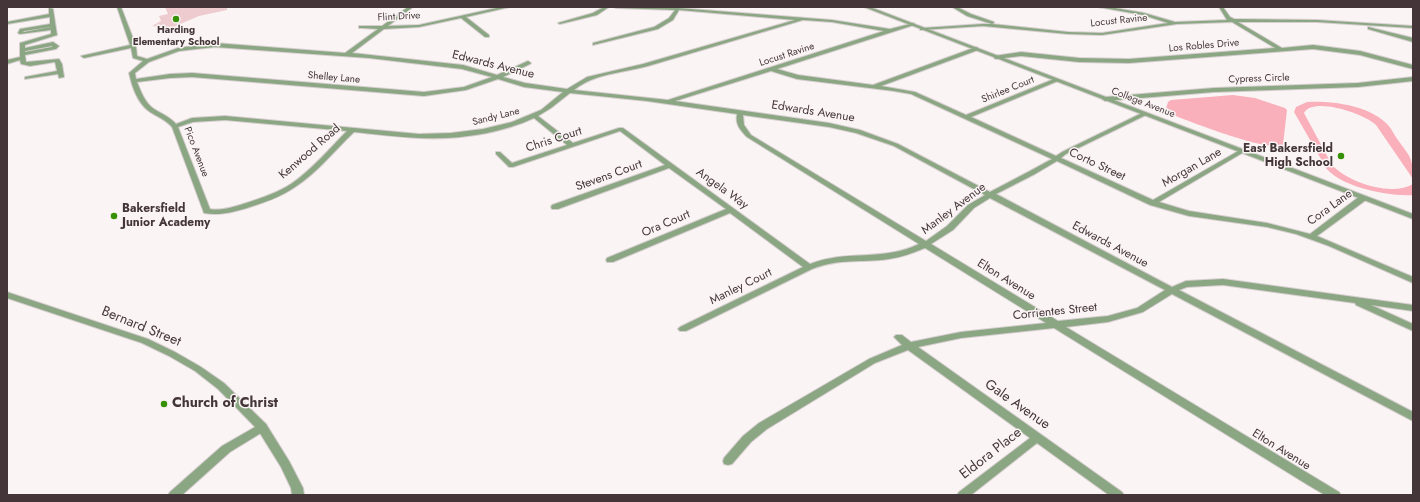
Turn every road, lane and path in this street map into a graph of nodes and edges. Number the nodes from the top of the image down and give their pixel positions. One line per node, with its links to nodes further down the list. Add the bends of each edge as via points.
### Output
1 (119, 7): 31 (street)
2 (411, 7): 25 (street)
3 (508, 7): 13 (street, Flint Drive)
4 (607, 7): 17 (street, via 595,14)
5 (616, 7): 11 (street)
6 (866, 7): 19 (street, College Avenue)
7 (954, 7): 21 (street)
8 (1100, 7): 18 (street, via 1144,14)
9 (1221, 7): 15 (street)
10 (51, 9): 12 (street)
11 (678, 9): 14 (street, via 754,13); 30 (street, via 670,20 656,28)
12 (52, 15): 16 (street); 22 (street)
13 (462, 17): 25 (street, Flint Drive, via 419,26); 28 (street)
14 (802, 19): 27 (street, via 841,22); 49 (street, Sandy Lane, via 642,66 591,78)
15 (1231, 20): 18 (street, Locust Ravine); 20 (street, Locust Ravine); 33 (street)
16 (7, 23)
17 (560, 23)
18 (1177, 23): 21 (street, Locust Ravine, via 1092,34)
19 (912, 24): 26 (street, College Avenue); 27 (street, Locust Ravine)
20 (1353, 24): 24 (street, Locust Ravine); 29 (street)
21 (994, 25): 26 (street, Locust Ravine)
22 (53, 26): 22 (street, via 24,33 20,33 22,30); 34 (street, via 54,36 22,44)
23 (361, 27): 25 (street, Flint Drive)
24 (1413, 27)
25 (383, 28): 35 (street)
26 (922, 28): 32 (street, College Avenue)
27 (892, 31): 42 (street, Locust Ravine)
28 (487, 36)
29 (1413, 40)
30 (595, 44)
31 (133, 46): 36 (street); 38 (street, via 135,57)
32 (976, 49): 37 (street, College Avenue); 48 (street)
33 (1280, 49): 37 (street, Los Robles Drive, via 1129,61 1079,60 1021,54); 41 (street, Los Robles Drive, via 1313,47 1341,50)
34 (22, 54): 34 (street, via 54,48 56,46 53,44); 39 (street); 44 (street, via 23,63 26,64 57,60 59,64 60,74)
35 (347, 54): 38 (street, Edwards Avenue, via 215,45 178,50); 43 (street, Edwards Avenue, via 451,65)
36 (84, 56)
37 (996, 57): 46 (street, College Avenue)
38 (147, 61): 47 (street, via 132,73)
39 (7, 62)
40 (528, 63): 43 (street, Shelley Lane)
41 (1413, 67)
42 (772, 69): 48 (street, Corto Street, via 797,77); 51 (street, Locust Ravine)
43 (500, 77): 47 (street, Shelley Lane, via 470,88 424,94 192,75); 49 (street, Edwards Avenue, via 536,87)
44 (27, 78)
45 (1413, 79): 50 (street, Cypress Circle, via 1358,85 1238,88)
46 (1056, 80): 50 (street, College Avenue); 55 (street, Shirlee Court)
47 (134, 81): 56 (street, Pico Avenue, via 146,105 169,119)
48 (873, 86): 55 (street, Corto Street, via 913,94)
49 (568, 91): 51 (street, Edwards Avenue); 54 (street, Sandy Lane, via 557,102)
50 (1105, 99): 53 (street, College Avenue)
51 (668, 102): 52 (street, Edwards Avenue)
52 (741, 112): 64 (street, Edwards Avenue, via 829,125 873,136 896,145); 72 (street, Elton Avenue, via 740,126 749,136)
53 (1144, 114): 60 (street, College Avenue); 62 (street, Manley Avenue, via 1064,153)
54 (534, 115): 58 (street, Sandy Lane, via 495,128 451,135 413,136); 59 (street)
55 (967, 117): 62 (street, Corto Street)
56 (175, 126): 58 (street, Sandy Lane, via 192,120 225,118); 69 (street, Pico Avenue, via 206,210)
57 (621, 129): 59 (street, Chris Court); 63 (street, Angela Way)
58 (352, 130): 69 (street, Kenwood Road, via 293,185 238,208)
59 (572, 146): 61 (street, Chris Court, via 511,166)
60 (1242, 151): 65 (street, College Avenue); 66 (street, Morgan Lane)
61 (498, 153)
62 (1057, 159): 64 (street, Manley Avenue); 66 (street, Corto Street)
63 (670, 165): 67 (street, Stevens Court); 68 (street, Angela Way)
64 (990, 195): 72 (street, Manley Avenue); 76 (street, Edwards Avenue)
65 (1363, 198): 70 (street, College Avenue); 71 (street, Cora Lane)
66 (1153, 203): 71 (street, Corto Street, via 1186,214 1269,226)
67 (555, 207)
68 (731, 210): 73 (street, Ora Court); 74 (street, Angela Way)
69 (215, 213)
70 (1413, 217)
71 (1310, 237): 75 (street, Corto Street)
72 (925, 244): 74 (street, Manley Avenue, via 900,255 838,258); 80 (street, Elton Avenue)
73 (610, 260)
74 (809, 267): 82 (street, Manley Court)
75 (1413, 280)
76 (1172, 290): 78 (street, Corrientes Street, via 1197,282 1223,282); 80 (street, Corrientes Street, via 1153,303 1126,315); 85 (street, Edwards Avenue)
77 (7, 295): 86 (street, Bernard Street, via 123,333 172,354 221,386)
78 (1351, 299): 79 (street, Corrientes Street); 81 (street)
79 (1413, 308)
80 (1055, 324): 84 (street, Corrientes Street, via 961,335); 93 (street, Elton Avenue)
81 (1413, 328)
82 (682, 329)
83 (899, 337): 84 (street, Gale Avenue)
84 (909, 346): 87 (street, Gale Avenue); 88 (street, Corrientes Street, via 866,364 763,426 747,439)
85 (1413, 417)
86 (262, 427): 89 (street, via 226,449); 90 (street, Bernard Street, via 285,464)
87 (1038, 437): 91 (street, Eldora Place); 92 (street, Gale Avenue)
88 (728, 461)
89 (174, 495)
90 (298, 495)
91 (963, 495)
92 (1118, 495)
93 (1335, 495)

